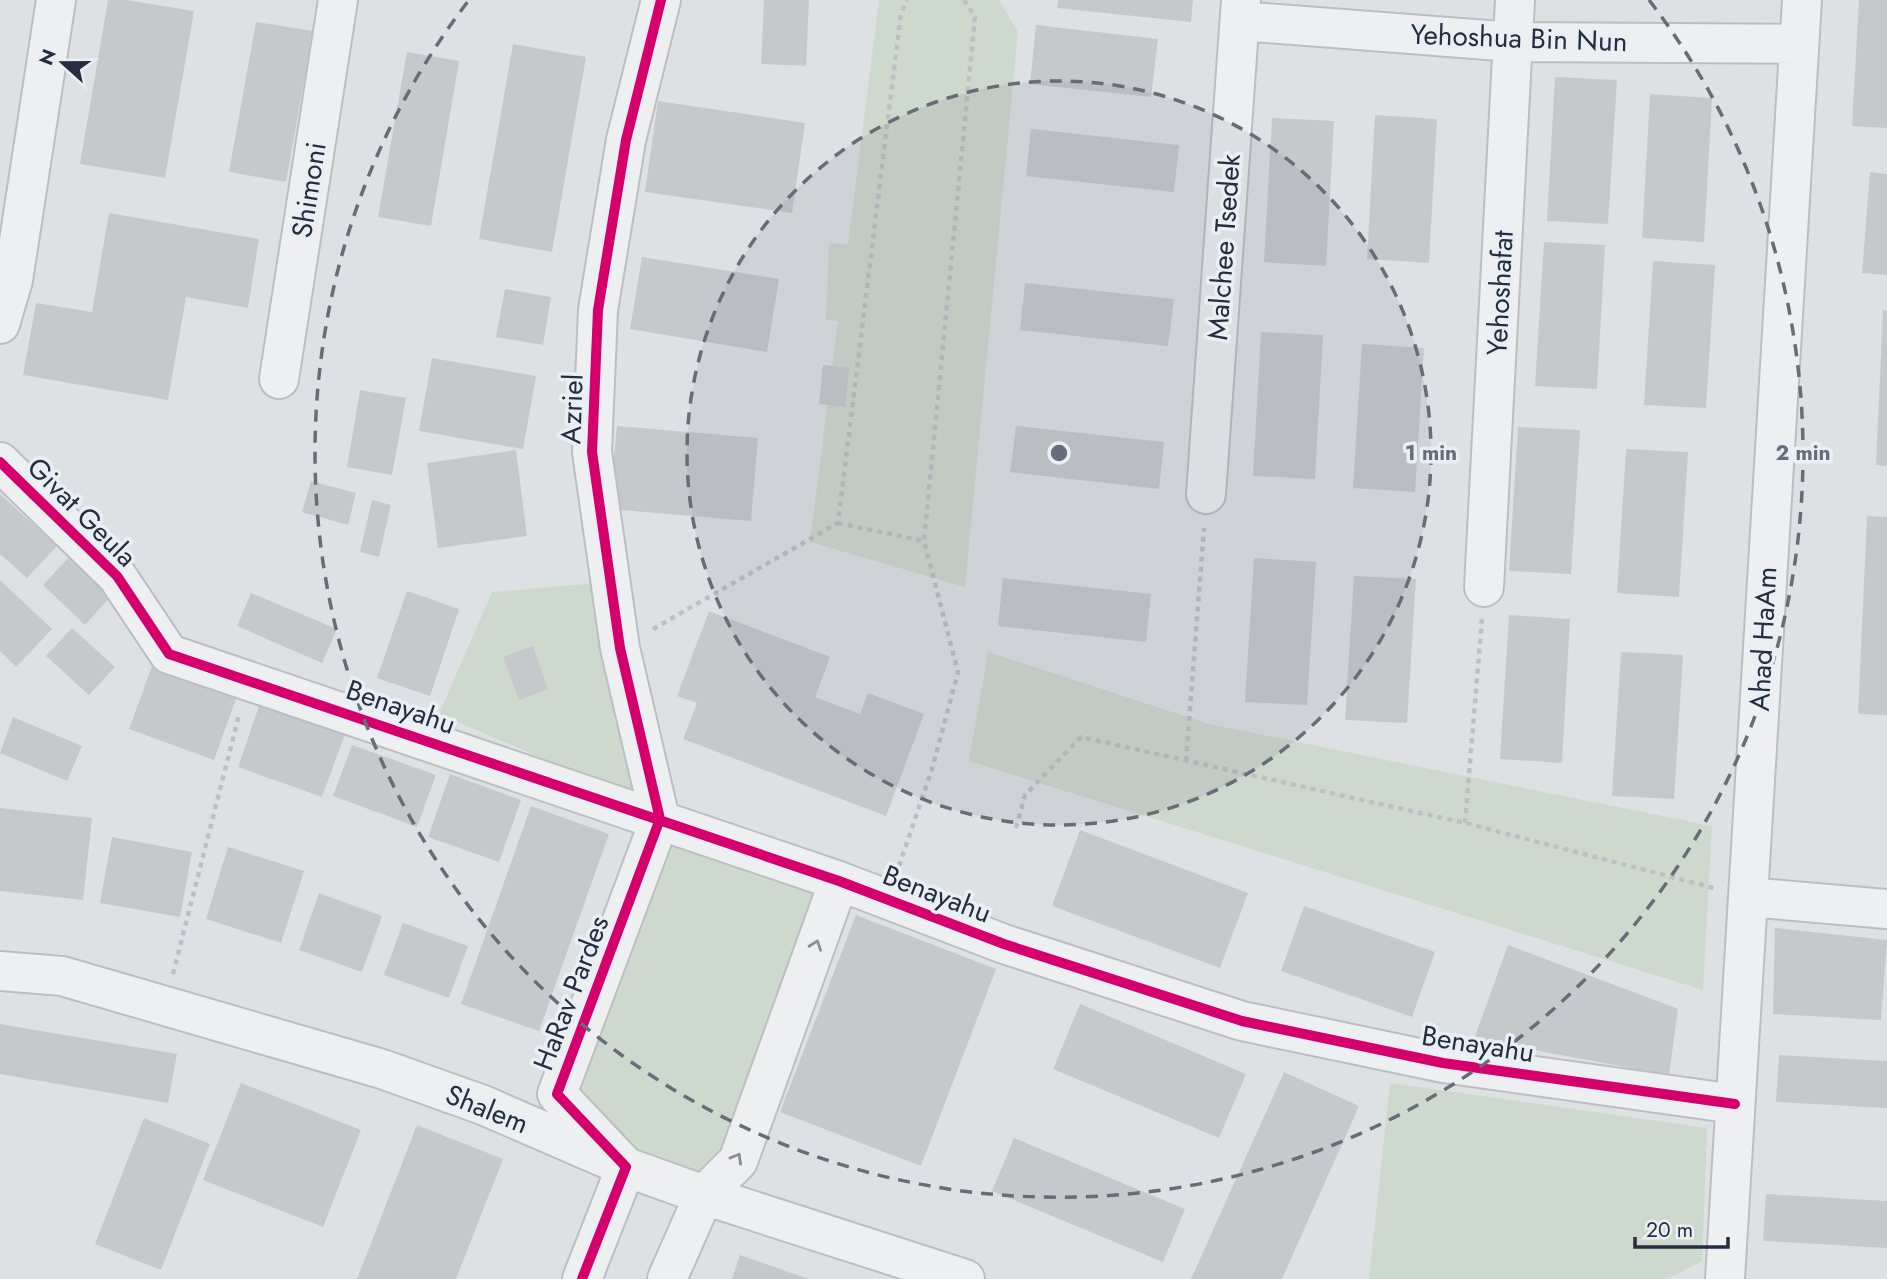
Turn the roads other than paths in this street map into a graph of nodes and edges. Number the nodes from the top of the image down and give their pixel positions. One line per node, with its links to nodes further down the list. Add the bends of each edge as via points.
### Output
1 (56, 0): 9 (street, via 13,280)
2 (338, 0): 10 (street, Shimoni)
3 (661, 0): 15 (street, Azriel, via 626,140 598,310 592,452 620,648)
4 (1515, 0): 7 (street, Yehoshafat)
5 (1802, 0): 8 (street, Ahad HaAm)
6 (1240, 11): 7 (street, Yehoshua Bin Nun); 12 (street, Malchee Tsedek)
7 (1513, 41): 8 (street, Yehoshua Bin Nun); 13 (street, Yehoshafat)
8 (1799, 44): 17 (street, Ahad HaAm)
9 (0, 324)
10 (279, 379)
11 (0, 461): 14 (street, Givat Geula, via 117,576)
12 (1206, 494)
13 (1484, 587)
14 (154, 631): 15 (street, Benayahu, via 169,653)
15 (660, 819): 16 (street, Benayahu); 20 (street, HaRav Pardes)
16 (839, 881): 21 (street, Benayahu, via 1004,944 1242,1021 1443,1063); 24 (street, one-way to 16, via 738,1161)
17 (1748, 897): 18 (street); 21 (street, Ahad HaAm)
18 (1887, 909)
19 (0, 971): 22 (street, Shalem, via 62,975 382,1069)
20 (557, 1094): 22 (street, HaRav Pardes); 23 (street, HaRav Pardes)
21 (1735, 1104): 28 (street, Ahad HaAm)
22 (483, 1105): 23 (street, Shalem)
23 (626, 1167): 24 (street, Shalem); 25 (street)
24 (704, 1195): 26 (street); 27 (street, Shalem)
25 (582, 1279)
26 (667, 1279)
27 (965, 1279)
28 (1725, 1279)

